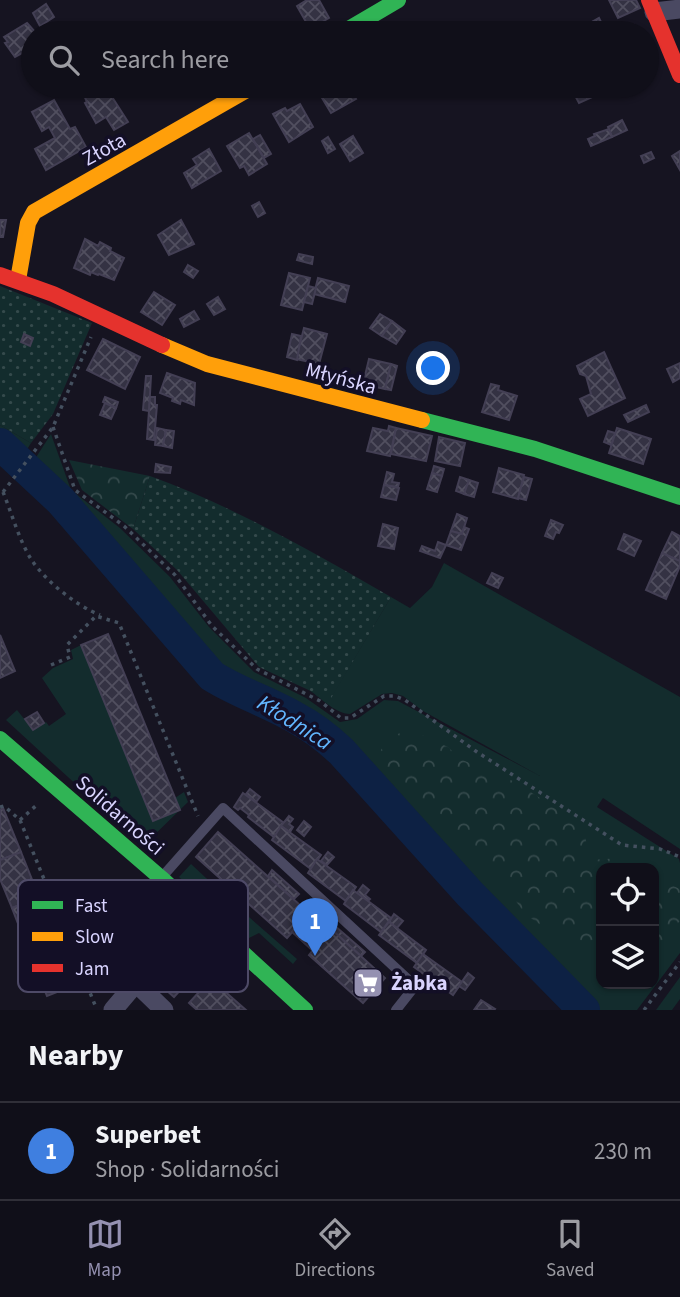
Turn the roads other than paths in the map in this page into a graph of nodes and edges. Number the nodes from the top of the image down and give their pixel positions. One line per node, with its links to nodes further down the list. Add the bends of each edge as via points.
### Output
1 (398, 0): 4 (street)
2 (652, 6): 3 (street)
3 (680, 9)
4 (362, 21)
5 (659, 23): 6 (street)
6 (680, 75)
7 (233, 98): 9 (street, Złota, via 34,212)
8 (0, 275): 9 (street, Młyńska)
9 (18, 280): 10 (street, Młyńska, via 207,364 535,449)
10 (680, 498)
11 (0, 739): 12 (street, Solidarności)
12 (161, 878): 19 (lane, via 223,808 415,986)
13 (248, 958): 18 (street, Solidarności)
14 (129, 992): 16 (street)
15 (145, 992): 17 (street)
16 (113, 1010)
17 (164, 1010)
18 (305, 1010)
19 (396, 1010)

